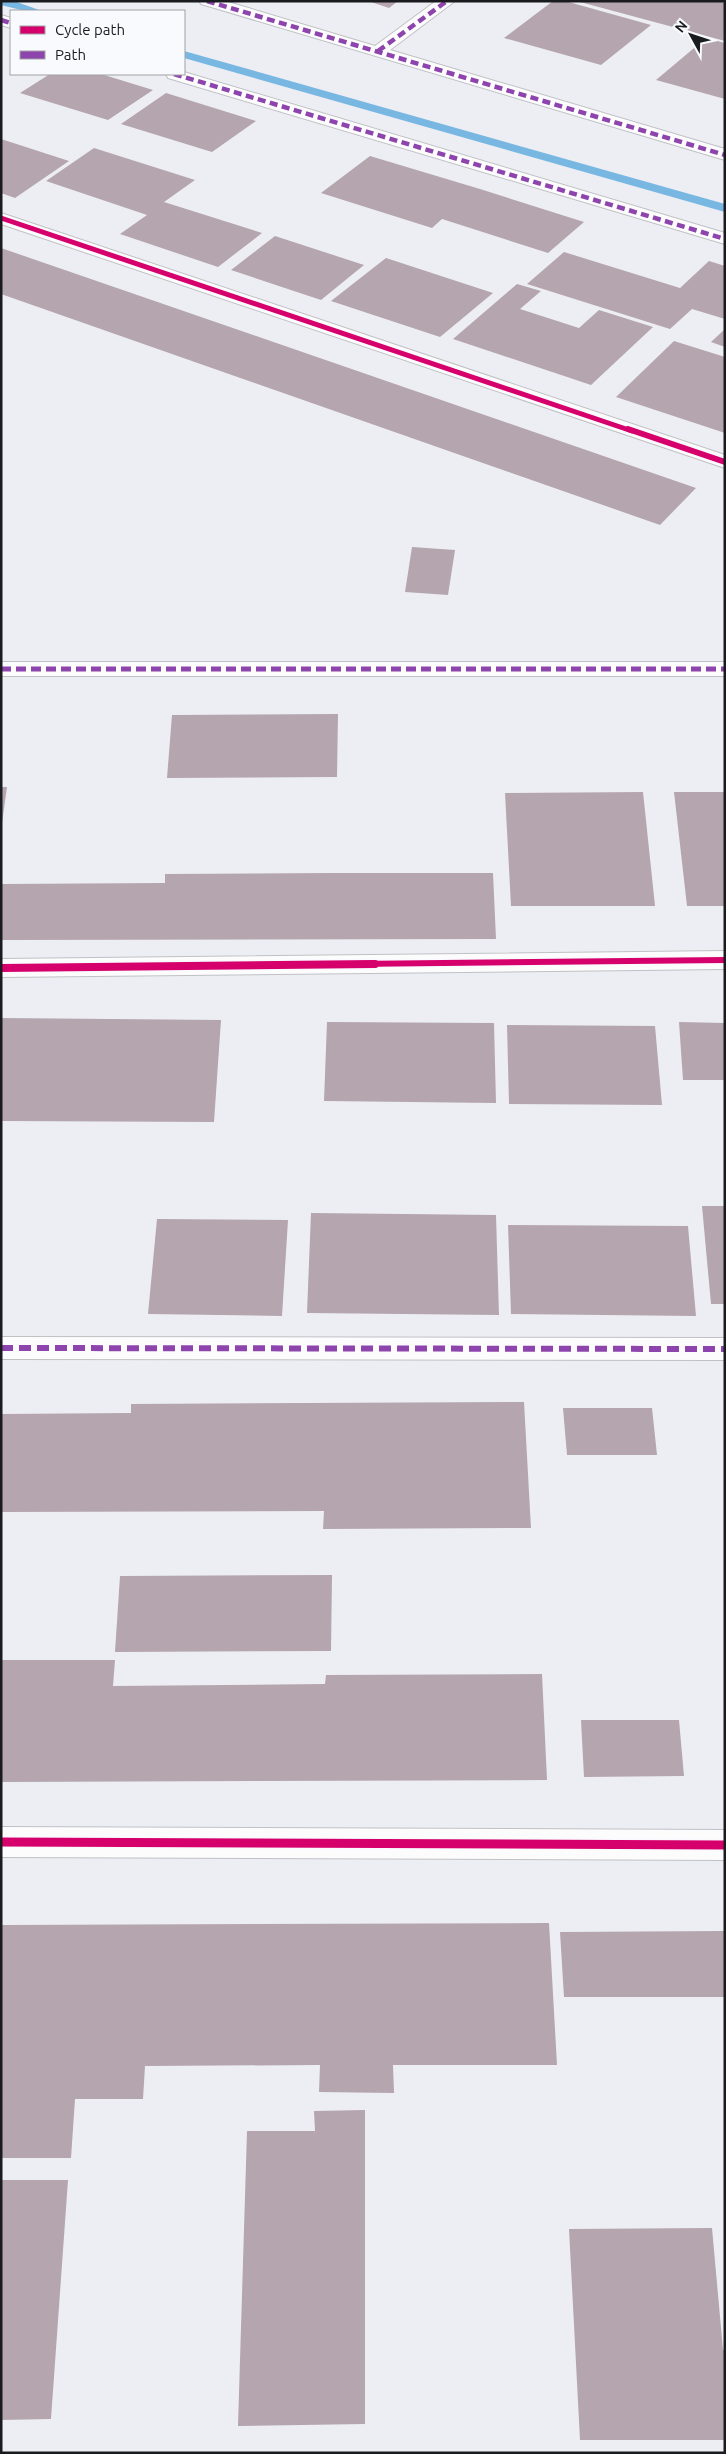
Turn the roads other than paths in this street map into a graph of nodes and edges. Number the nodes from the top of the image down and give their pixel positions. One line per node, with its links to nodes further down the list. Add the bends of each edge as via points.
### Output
1 (207, 1): 3 (street)
2 (447, 1): 3 (street)
3 (378, 51): 5 (street)
4 (177, 75): 7 (street)
5 (725, 155)
6 (1, 218): 8 (street)
7 (725, 238)
8 (725, 462)
9 (725, 668): 10 (street)
10 (1, 669)
11 (725, 960): 12 (street)
12 (1, 968)
13 (1, 1348): 14 (street)
14 (725, 1349)
15 (1, 1842): 16 (street)
16 (725, 1845)

